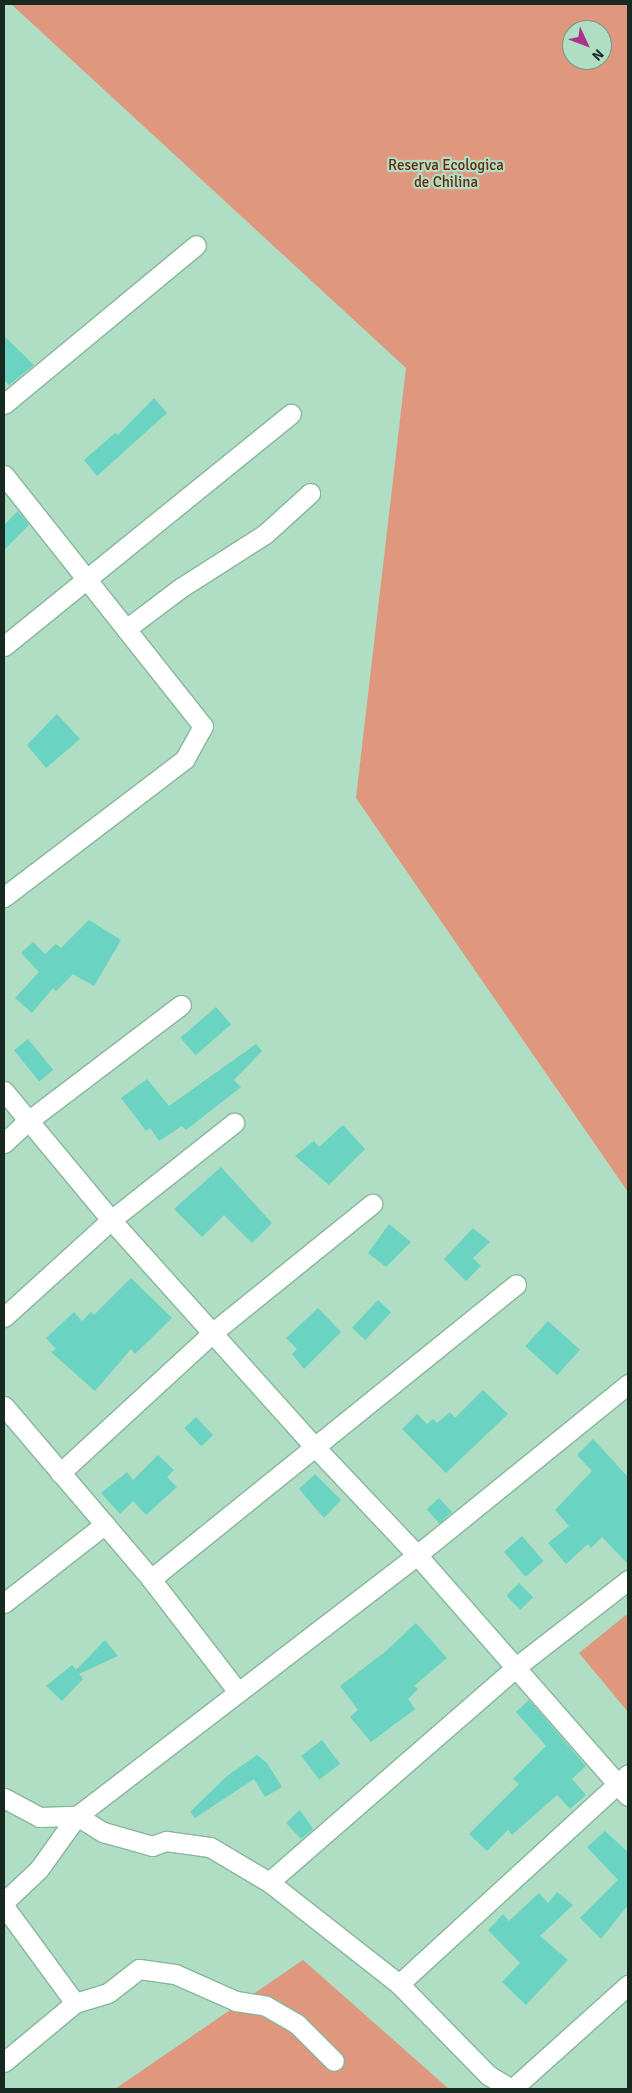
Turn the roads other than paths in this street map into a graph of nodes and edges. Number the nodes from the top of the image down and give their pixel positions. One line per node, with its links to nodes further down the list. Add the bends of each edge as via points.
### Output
1 (196, 245): 2 (street)
2 (4, 404)
3 (291, 414): 6 (street)
4 (4, 475): 6 (street)
5 (310, 493): 7 (street, via 265,534 182,587)
6 (87, 579): 7 (street); 8 (street)
7 (126, 629): 9 (street, via 203,726 185,759)
8 (4, 646)
9 (4, 897)
10 (181, 1005): 12 (street)
11 (4, 1091): 12 (street)
12 (28, 1121): 14 (street); 16 (street)
13 (234, 1123): 16 (street)
14 (4, 1143)
15 (372, 1204): 19 (street)
16 (111, 1220): 18 (street); 19 (street)
17 (516, 1284): 22 (street)
18 (4, 1317)
19 (212, 1333): 22 (street); 23 (street)
20 (628, 1384): 25 (street)
21 (4, 1406): 23 (street)
22 (312, 1445): 25 (street); 26 (street)
23 (60, 1473): 24 (street)
24 (105, 1524): 26 (street); 28 (street)
25 (417, 1555): 29 (street); 30 (street)
26 (151, 1579): 30 (street)
27 (628, 1580): 29 (street)
28 (4, 1603)
29 (516, 1667): 31 (street); 34 (street)
30 (238, 1692): 33 (street)
31 (625, 1784): 36 (street)
32 (4, 1798): 33 (street, via 39,1818)
33 (77, 1816): 34 (street, via 103,1832 145,1845 166,1841 210,1847); 35 (street, via 40,1869)
34 (269, 1882): 36 (street)
35 (4, 1904): 38 (street)
36 (399, 1984): 41 (street, via 488,2075)
37 (628, 1985): 41 (street)
38 (75, 2002): 39 (street); 40 (street, via 108,1993 139,1969 175,1974 236,2001 266,2006 297,2024)
39 (4, 2062)
40 (334, 2062)
41 (512, 2089)

